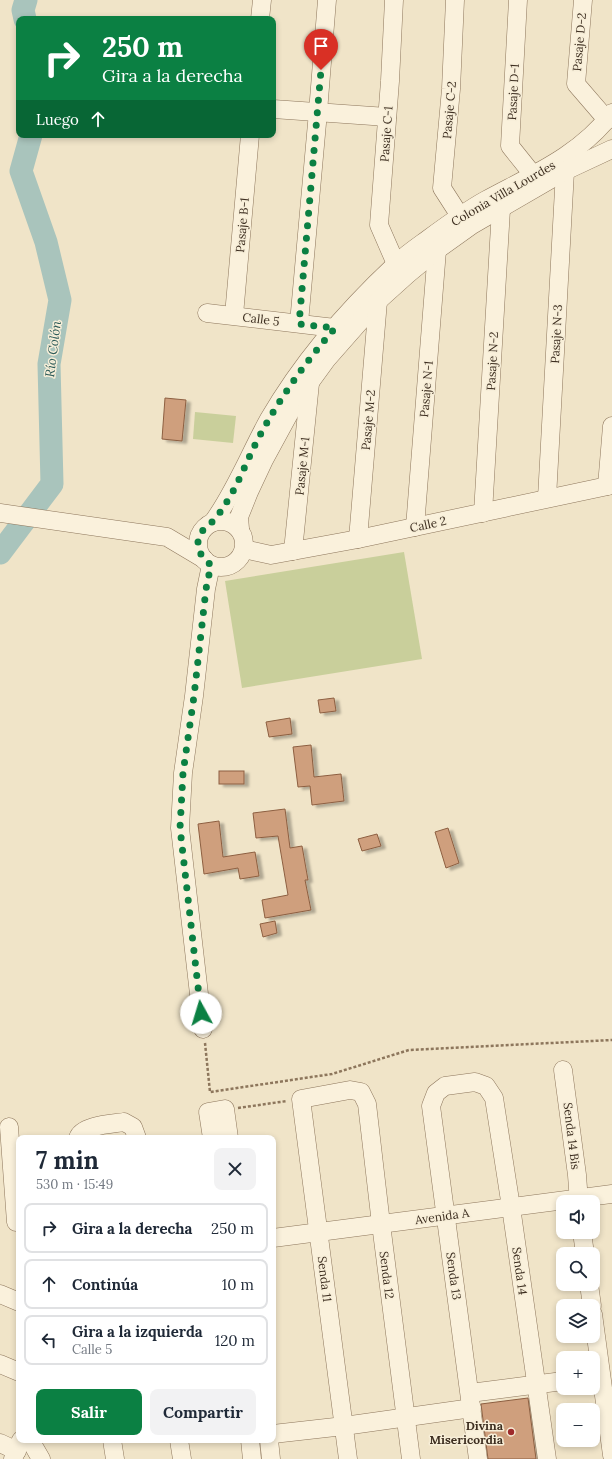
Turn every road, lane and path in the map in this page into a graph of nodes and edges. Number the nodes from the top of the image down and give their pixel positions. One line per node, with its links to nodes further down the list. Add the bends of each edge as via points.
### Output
1 (262, 0): 7 (street)
2 (327, 0): 9 (street)
3 (394, 0): 11 (street, Pasaje C-1)
4 (455, 0): 17 (street, Pasaje C-2, via 451,89 442,188)
5 (518, 0): 15 (street, Pasaje D-1, via 510,146)
6 (583, 0): 10 (street, Pasaje D-2, via 576,84)
7 (260, 16)
8 (276, 109): 9 (street)
9 (318, 112): 11 (street); 23 (street)
10 (610, 116): 15 (street, Colonia Villa Lourdes, via 574,150)
11 (387, 117): 19 (street, Pasaje C-1, via 379,225)
12 (250, 138): 22 (street, Pasaje B-1)
13 (612, 149): 14 (street, Colonia Villa Lourdes)
14 (565, 171): 16 (street, Colonia Villa Lourdes); 28 (street, Pasaje N-3)
15 (534, 176): 17 (street, Colonia Villa Lourdes, via 485,200)
16 (501, 208): 18 (street, Colonia Villa Lourdes, via 472,224); 30 (street, Pasaje N-2)
17 (460, 216): 19 (street, Colonia Villa Lourdes)
18 (436, 250): 20 (street, Colonia Villa Lourdes); 32 (street, Pasaje N-1)
19 (396, 264): 24 (street, Colonia Villa Lourdes)
20 (378, 302): 25 (street, Colonia Villa Lourdes, via 332,353); 35 (street, Pasaje M-2)
21 (207, 313): 22 (street, Calle 5)
22 (234, 316): 23 (street, Calle 5)
23 (299, 324): 24 (street, Calle 5)
24 (335, 328): 31 (street, Colonia Villa Lourdes, via 315,351 270,417 225,505)
25 (310, 382): 33 (street, Colonia Villa Lourdes, via 291,409 248,492 239,517); 37 (street, Pasaje M-1)
26 (612, 426): 27 (street)
27 (609, 485): 28 (street, Calle 2)
28 (546, 498): 30 (street, Calle 2)
29 (0, 513): 34 (street)
30 (483, 513): 32 (street, Calle 2)
31 (209, 524): 33 (street, via 220,520 227,521); 34 (street); 38 (street, via 200,534 198,543 199,552)
32 (415, 527): 35 (street, Calle 2)
33 (240, 529): 36 (street)
34 (167, 537): 38 (street)
35 (358, 539): 37 (street, Calle 2)
36 (244, 549): 37 (street, Calle 2, via 271,555); 38 (street, via 235,563 227,566 219,567)
37 (293, 551)
38 (207, 562): 39 (street, via 194,696 183,773 180,828)
39 (203, 1029): 40 (path, via 210,1092 332,1074 409,1050)
40 (612, 1040)
41 (563, 1070): 51 (street, Senda 14 Bis)
42 (486, 1086): 54 (street, Senda 14, via 494,1098); 55 (street, Senda 13, via 475,1082 445,1086 436,1093 431,1106)
43 (301, 1099): 44 (path); 57 (street, Senda 12, via 350,1090 361,1092 367,1104); 58 (street, Senda 11)
44 (225, 1109): 48 (street, via 208,1112); 49 (street)
45 (9, 1127): 56 (street)
46 (135, 1132): 47 (street, via 124,1122 87,1128)
47 (80, 1135)
48 (212, 1135)
49 (229, 1135)
50 (612, 1194): 52 (street, Avenida A)
51 (578, 1195)
52 (600, 1196)
53 (556, 1202): 54 (street, Avenida A)
54 (511, 1207): 55 (street, Avenida A); 67 (street, Senda 14)
55 (446, 1215): 57 (street, Avenida A); 68 (street, Senda 13)
56 (12, 1221)
57 (381, 1224): 58 (street, Avenida A); 69 (street, Senda 12)
58 (319, 1231): 59 (street, Avenida A); 70 (street, Senda 11)
59 (276, 1238)
60 (0, 1294): 61 (street)
61 (16, 1301)
62 (597, 1343): 65 (street)
63 (0, 1364): 64 (street)
64 (16, 1371)
65 (602, 1377): 78 (street)
66 (556, 1382): 67 (street)
67 (536, 1384): 68 (street); 87 (street, Senda 14)
68 (471, 1400): 69 (street); 86 (street, Senda 13)
69 (406, 1417): 70 (street); 85 (street, Senda 12)
70 (344, 1426): 71 (street); 84 (street, Senda 11)
71 (276, 1434)
72 (0, 1443): 77 (street)
73 (112, 1443): 80 (street)
74 (179, 1443): 81 (street)
75 (250, 1443): 82 (street)
76 (269, 1443): 83 (street)
77 (20, 1447): 79 (street)
78 (612, 1455)
79 (41, 1459)
80 (115, 1459)
81 (182, 1459)
82 (252, 1459)
83 (271, 1459)
84 (348, 1459)
85 (411, 1459)
86 (478, 1459)
87 (547, 1459)

